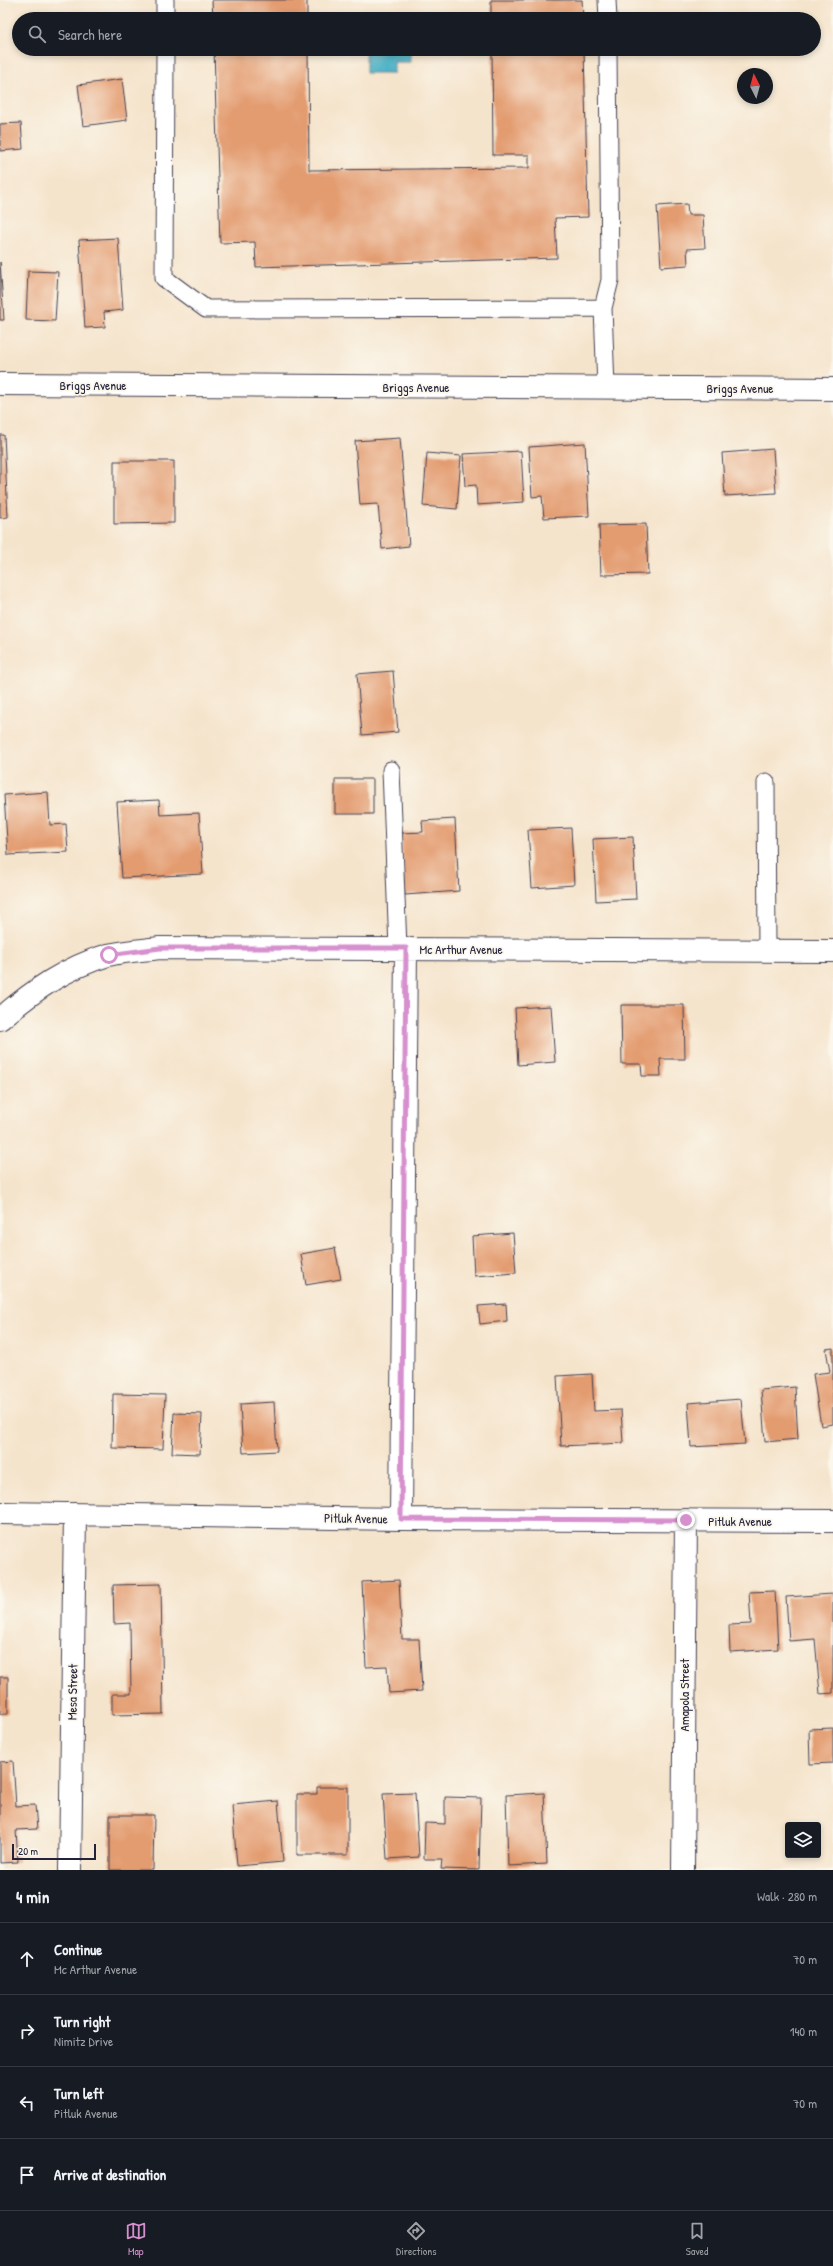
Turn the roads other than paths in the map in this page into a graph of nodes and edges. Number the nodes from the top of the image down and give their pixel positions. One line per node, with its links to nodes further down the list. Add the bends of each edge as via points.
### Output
1 (165, 0): 3 (lane)
2 (607, 0): 4 (lane)
3 (165, 12)
4 (608, 12)
5 (165, 56): 7 (lane, via 164,278 206,309)
6 (608, 56): 7 (lane, via 610,280)
7 (603, 308): 9 (lane)
8 (0, 384): 9 (street, Briggs Avenue)
9 (606, 388): 10 (street, Briggs Avenue)
10 (833, 389)
11 (392, 770): 13 (lane)
12 (766, 782): 14 (lane)
13 (402, 948): 14 (street, Mc Arthur Avenue); 16 (street, Mc Arthur Avenue, via 160,948 103,957 64,971 27,996); 19 (street)
14 (767, 951): 15 (street, Mc Arthur Avenue)
15 (833, 951)
16 (0, 1019)
17 (0, 1513): 18 (street, Pitluk Avenue)
18 (75, 1514): 19 (street, Pitluk Avenue); 22 (street, Mesa Street)
19 (401, 1519): 20 (street, Pitluk Avenue)
20 (686, 1520): 21 (street, Pitluk Avenue); 23 (street, Amapola Street)
21 (833, 1522)
22 (70, 1870)
23 (683, 1870)

